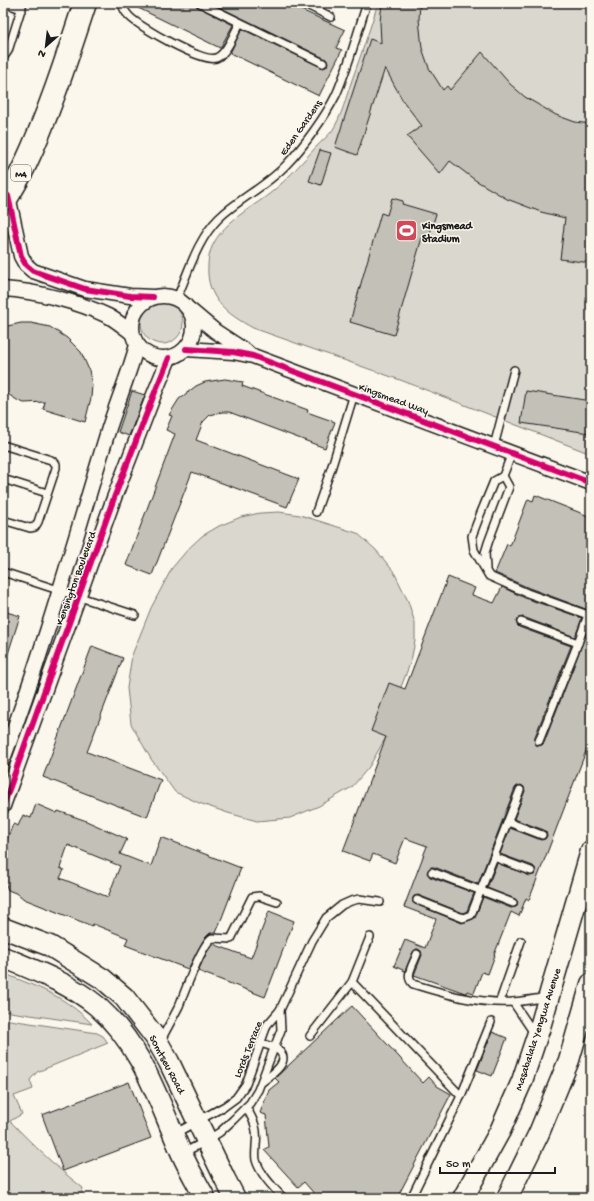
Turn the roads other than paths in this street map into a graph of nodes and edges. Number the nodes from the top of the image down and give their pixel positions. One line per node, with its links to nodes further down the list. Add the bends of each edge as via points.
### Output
1 (3, 3): 7 (lane)
2 (84, 3): 12 (highway, M4, via 36,140)
3 (122, 3): 9 (lane, via 126,13 137,23 200,57 210,59 223,53)
4 (200, 3): 9 (lane)
5 (303, 3): 8 (lane)
6 (367, 3): 15 (lane, Eden Gardens, via 338,89 310,136 277,174 213,225 198,248)
7 (23, 6): 10 (lane)
8 (331, 17)
9 (240, 23): 11 (lane)
10 (3, 58)
11 (323, 63)
12 (5, 200): 14 (street, via 21,256 33,271 85,289 130,296)
13 (3, 289): 17 (street, via 81,305 110,317)
14 (153, 296): 15 (street); 17 (street, via 145,300 135,312)
15 (177, 298): 16 (street)
16 (190, 310): 19 (street, via 195,325 194,334); 20 (street, Kingsmead Way, via 215,331)
17 (131, 332): 18 (street)
18 (138, 345): 21 (street, via 152,356); 35 (street, Kensington Boulevard)
19 (186, 349): 20 (street, Kingsmead Way); 21 (street)
20 (253, 356): 23 (street, Kingsmead Way)
21 (169, 358): 36 (street, Kensington Boulevard, via 132,450)
22 (514, 370): 25 (lane)
23 (354, 394): 25 (street, Kingsmead Way); 31 (lane)
24 (3, 445): 30 (lane, via 51,460 56,464)
25 (494, 446): 26 (street, Kingsmead Way)
26 (512, 454): 27 (lane); 29 (street, Kingsmead Way)
27 (503, 476): 34 (lane, via 509,487 485,553); 34 (lane, via 494,481 472,536 474,550)
28 (3, 479): 30 (lane)
29 (591, 483)
30 (47, 493): 32 (lane, via 35,527 30,528)
31 (316, 512)
32 (3, 520)
33 (3, 572): 35 (lane)
34 (486, 572): 39 (lane, via 495,580 588,615)
35 (60, 590): 36 (lane); 41 (street, Kensington Boulevard)
36 (79, 596): 37 (lane); 43 (street, Kensington Boulevard)
37 (135, 614)
38 (521, 622): 39 (lane)
39 (578, 643): 40 (lane)
40 (539, 741)
41 (3, 759)
42 (520, 790): 44 (lane)
43 (3, 806)
44 (508, 822): 45 (lane); 46 (lane)
45 (542, 835)
46 (494, 857): 48 (lane); 51 (lane)
47 (590, 858): 50 (main road, Masabalala Yengwa Avenue)
48 (531, 871)
49 (432, 872): 51 (lane)
50 (587, 882): 63 (main road, Masabalala Yengwa Avenue)
51 (481, 890): 52 (lane, via 471,915 466,918); 55 (lane)
52 (417, 900)
53 (277, 902): 72 (lane, via 258,896 252,897 231,939 212,938 207,942)
54 (380, 902): 67 (lane, Lords Terrace, via 355,900 342,905 326,918 312,941)
55 (513, 904)
56 (3, 928): 72 (main road, Somtseu Road, via 50,946 103,979 124,997)
57 (370, 937): 61 (lane)
58 (521, 941): 64 (lane)
59 (417, 954): 64 (lane, via 408,977 413,984 471,1000)
60 (3, 957): 78 (main road, Somtseu Road, via 68,987 96,1005 118,1027 150,1079)
61 (352, 982): 69 (lane); 75 (lane)
62 (591, 984): 66 (main road)
63 (549, 997): 65 (lane); 70 (main road, Masabalala Yengwa Avenue)
64 (500, 1001): 65 (lane)
65 (512, 1002): 70 (lane)
66 (587, 1006): 86 (main road, via 569,1060 539,1133)
67 (280, 1010): 71 (lane, Lords Terrace, via 267,1025); 73 (lane, Lords Terrace, via 282,1026)
68 (491, 1022): 75 (lane)
69 (310, 1036)
70 (537, 1037): 85 (main road, Masabalala Yengwa Avenue, via 522,1082 500,1132)
71 (260, 1043): 73 (lane); 77 (lane, Lords Terrace, via 246,1084 236,1098)
72 (159, 1044): 77 (main road, Somtseu Road)
73 (274, 1048): 74 (lane, Lords Terrace); 74 (lane, via 281,1053 280,1066)
74 (261, 1082): 76 (lane, Lords Terrace)
75 (461, 1096): 84 (lane)
76 (246, 1107): 79 (lane, Lords Terrace); 83 (lane, via 256,1128 256,1161 265,1177)
77 (197, 1121): 78 (lane, Lords Terrace); 79 (main road, Somtseu Road)
78 (174, 1134): 80 (main road, Somtseu Road)
79 (206, 1141): 80 (lane, Lords Terrace); 82 (main road, Somtseu Road)
80 (182, 1153): 81 (main road, Somtseu Road)
81 (205, 1198)
82 (236, 1198)
83 (283, 1198)
84 (412, 1198)
85 (463, 1198)
86 (507, 1198)

